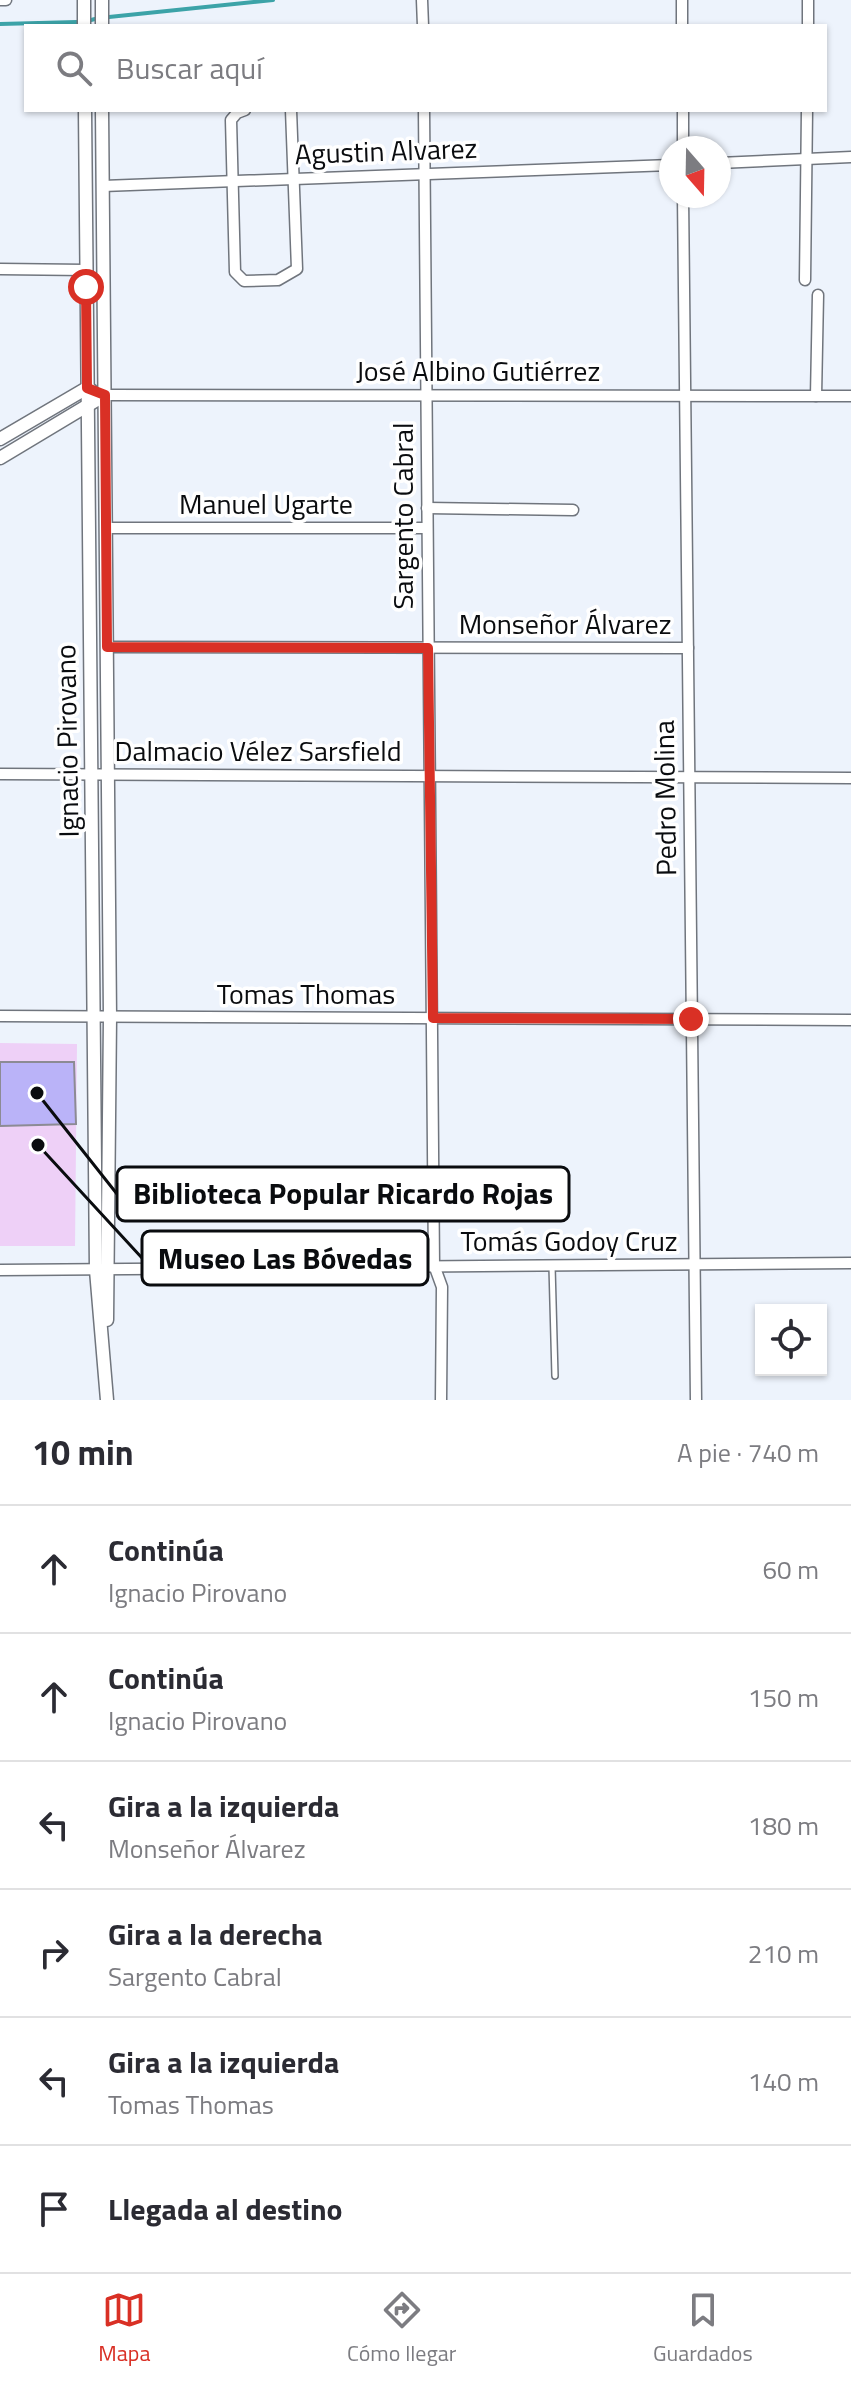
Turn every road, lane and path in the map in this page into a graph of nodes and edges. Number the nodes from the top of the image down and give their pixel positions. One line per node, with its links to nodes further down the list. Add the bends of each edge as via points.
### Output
1 (0, 0): 2 (street)
2 (6, 0)
3 (84, 0): 8 (street)
4 (102, 0): 9 (street)
5 (422, 0): 10 (street)
6 (682, 0): 11 (street)
7 (808, 0): 12 (street)
8 (84, 24)
9 (102, 24)
10 (423, 24)
11 (682, 24)
12 (808, 24)
13 (85, 112): 31 (street, Ignacio Pirovano)
14 (102, 112): 28 (street, Ignacio Pirovano)
15 (240, 112): 27 (street, via 231,120)
16 (291, 112): 26 (street)
17 (424, 112): 25 (street, Sargento Cabral)
18 (683, 112): 20 (street)
19 (807, 112): 22 (street)
20 (683, 136)
21 (851, 157): 22 (street)
22 (807, 159): 23 (street); 34 (street)
23 (731, 162)
24 (659, 165): 25 (street, Agustin Alvarez)
25 (425, 174): 26 (street, Agustin Alvarez); 40 (street, Sargento Cabral)
26 (295, 179): 27 (street, Agustin Alvarez); 27 (street, via 297,269 278,280 244,281 235,272)
27 (233, 181): 28 (street, Agustin Alvarez)
28 (103, 186): 30 (street, Ignacio Pirovano)
29 (683, 208): 41 (street, Pedro Molina)
30 (103, 252): 31 (street); 36 (street, Ignacio Pirovano)
31 (86, 253): 33 (street, Ignacio Pirovano)
32 (0, 269): 33 (street)
33 (86, 270): 35 (street, Ignacio Pirovano)
34 (805, 280)
35 (86, 287): 36 (street); 38 (street, Ignacio Pirovano)
36 (104, 287): 39 (street, Ignacio Pirovano)
37 (818, 295): 42 (street)
38 (87, 388): 39 (street); 44 (street, Ignacio Pirovano); 45 (street)
39 (105, 395): 40 (street, José Albino Gutiérrez); 44 (street); 49 (street, Ignacio Pirovano)
40 (427, 395): 41 (street, José Albino Gutiérrez); 47 (street, Sargento Cabral)
41 (686, 395): 42 (street, José Albino Gutiérrez); 53 (street, Pedro Molina)
42 (816, 396): 43 (street, José Albino Gutiérrez)
43 (851, 396)
44 (87, 407): 46 (street); 55 (street, Ignacio Pirovano)
45 (0, 439)
46 (0, 458)
47 (427, 508): 48 (street); 50 (street, Sargento Cabral)
48 (573, 510)
49 (106, 528): 50 (street, Manuel Ugarte); 51 (street, Ignacio Pirovano)
50 (427, 528): 52 (street, Sargento Cabral)
51 (107, 647): 52 (street, Monseñor Álvarez); 56 (street, Ignacio Pirovano)
52 (428, 648): 53 (street, Monseñor Álvarez); 57 (street, Sargento Cabral)
53 (688, 648): 58 (street, Pedro Molina)
54 (0, 774): 55 (street, Dalmacio Vélez Sarsfield)
55 (91, 774): 56 (street, Dalmacio Vélez Sarsfield); 61 (street, Ignacio Pirovano)
56 (108, 775): 57 (street, Dalmacio Vélez Sarsfield); 62 (street, Ignacio Pirovano)
57 (429, 776): 58 (street, Dalmacio Vélez Sarsfield); 63 (street, Sargento Cabral)
58 (688, 777): 59 (street, Dalmacio Vélez Sarsfield); 64 (street, Pedro Molina)
59 (851, 778)
60 (0, 1016): 61 (street, Tomas Thomas)
61 (93, 1017): 62 (street, Tomas Thomas); 71 (street, Ignacio Pirovano)
62 (110, 1017): 63 (street, Tomas Thomas); 71 (street, Ignacio Pirovano)
63 (433, 1018): 64 (street, Tomas Thomas); 68 (street, Sargento Cabral)
64 (691, 1019): 65 (street, Tomas Thomas); 67 (street, Pedro Molina)
65 (851, 1020)
66 (851, 1263): 67 (street, Tomás Godoy Cruz)
67 (695, 1264): 69 (street, Tomás Godoy Cruz); 75 (street, Pedro Molina)
68 (434, 1265): 69 (street, Tomás Godoy Cruz); 71 (street, Tomás Godoy Cruz); 74 (street, Sargento Cabral, via 442,1287)
69 (552, 1265): 72 (lane)
70 (0, 1270): 71 (street, Tomás Godoy Cruz)
71 (102, 1270): 73 (street, Ignacio Pirovano)
72 (555, 1376)
73 (107, 1400)
74 (441, 1400)
75 (696, 1400)

